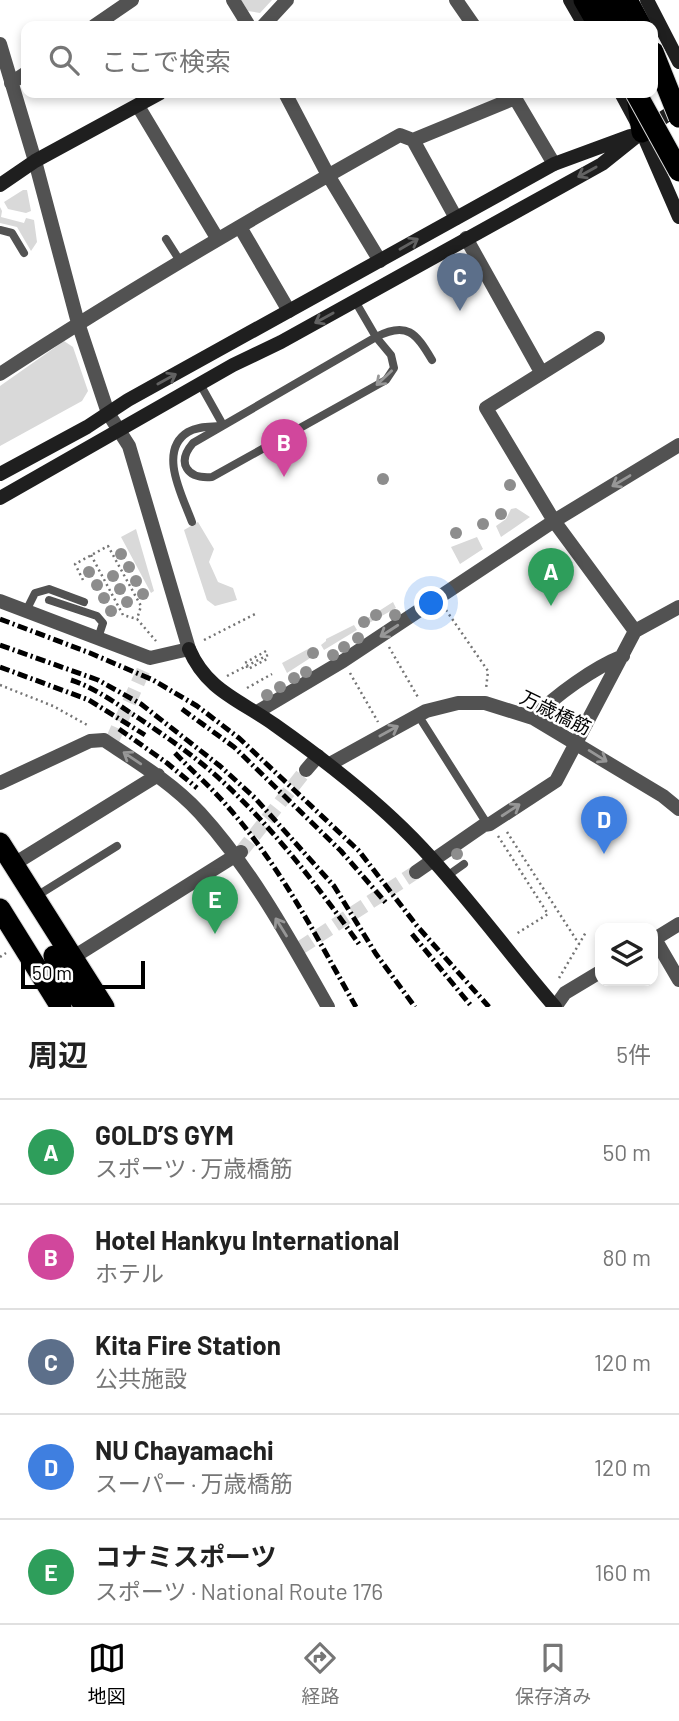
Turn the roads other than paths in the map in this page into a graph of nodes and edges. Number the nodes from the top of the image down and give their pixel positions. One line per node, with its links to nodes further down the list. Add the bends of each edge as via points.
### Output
1 (132, 0): 10 (street)
2 (233, 0): 11 (street)
3 (287, 0): 12 (street)
4 (456, 0): 13 (street)
5 (570, 0): 14 (street)
6 (584, 0): 15 (highway)
7 (605, 0): 16 (highway)
8 (627, 0): 17 (highway)
9 (651, 1): 19 (street)
10 (101, 21)
11 (246, 21)
12 (268, 21)
13 (471, 21)
14 (582, 21)
15 (595, 21)
16 (615, 21)
17 (638, 21)
18 (0, 44): 22 (street)
19 (679, 62)
20 (658, 64): 32 (highway, bridge)
21 (21, 76): 22 (street)
22 (11, 83): 35 (street)
23 (152, 98): 30 (street)
24 (288, 98): 38 (street)
25 (507, 98): 34 (street)
26 (516, 98): 36 (street)
27 (624, 98): 33 (street)
28 (637, 98): 33 (highway)
29 (639, 98): 37 (highway, bridge)
30 (138, 106): 35 (street); 44 (street)
31 (679, 107): 33 (street)
32 (679, 117)
33 (642, 132): 36 (street); 40 (street); 46 (street, one-way to 46, via 602,164)
34 (413, 140): 38 (street, via 400,135); 41 (street)
35 (35, 161): 39 (street); 52 (street)
36 (554, 164): 41 (street)
37 (679, 172)
38 (328, 176): 42 (street); 49 (street)
39 (0, 185)
40 (679, 217)
41 (456, 218): 49 (street, one-way to 41)
42 (240, 227): 44 (street); 51 (street)
43 (0, 230): 47 (lane, via 12,233)
44 (217, 238): 48 (street)
45 (166, 239): 48 (lane)
46 (466, 239): 50 (street); 56 (street)
47 (24, 253)
48 (180, 261): 52 (street)
49 (380, 261): 51 (street)
50 (355, 301): 53 (lane); 58 (street, one-way to 58)
51 (289, 311): 59 (street, one-way to 51)
52 (78, 323): 57 (street); 59 (street)
53 (376, 337): 55 (lane, via 391,330 407,330 420,340); 60 (lane); 60 (lane, one-way to 60, via 391,355 394,368 386,380 212,477 199,478 184,463 185,452)
54 (598, 338): 56 (street)
55 (432, 360)
56 (541, 372): 65 (street, via 486,408)
57 (0, 374)
58 (200, 384): 60 (lane); 61 (street)
59 (108, 414): 61 (street); 63 (street)
60 (223, 425): 66 (lane, via 188,432 173,456)
61 (120, 430): 64 (street); 74 (street, via 129,446)
62 (679, 445): 65 (street, one-way to 65)
63 (0, 474)
64 (0, 498)
65 (554, 521): 72 (street); 76 (street, one-way to 76, via 343,661)
66 (192, 522)
67 (49, 600): 73 (lane, via 97,616 103,623)
68 (0, 601): 71 (street)
69 (84, 602): 71 (lane, via 49,589 35,593)
70 (679, 607): 72 (street)
71 (26, 611): 73 (street)
72 (635, 631): 75 (street)
73 (98, 639): 74 (street, via 147,664)
74 (189, 649): 76 (street, via 204,676)
75 (623, 656): 78 (street); 79 (street)
76 (257, 712): 80 (street)
77 (422, 713): 78 (street, 万歳橋筋, via 458,703 485,703); 80 (street, 万歳橋筋, one-way to 77); 85 (lane)
78 (533, 718): 79 (street, 万歳橋筋)
79 (577, 743): 84 (street, 万歳橋筋, one-way to 84); 85 (street, one-way to 79, via 556,781)
80 (324, 760): 81 (street, 万歳橋筋); 89 (street)
81 (306, 770)
82 (158, 775): 83 (street, one-way to 83, via 109,742 90,741); 88 (street); 91 (street)
83 (0, 783)
84 (679, 810)
85 (490, 824): 89 (street)
86 (0, 843): 91 (highway)
87 (117, 846): 94 (lane)
88 (238, 854): 99 (street); 105 (street, one-way to 88)
89 (433, 860): 92 (street); 93 (street)
90 (464, 864): 93 (lane)
91 (7, 866): 94 (highway); 103 (highway)
92 (416, 872)
93 (447, 876): 106 (street)
94 (35, 897): 99 (highway)
95 (0, 909): 102 (highway)
96 (679, 924): 97 (street)
97 (658, 937)
98 (658, 946): 101 (street)
99 (72, 958): 104 (highway)
100 (595, 975): 106 (street, via 565,993)
101 (679, 980)
102 (61, 1007)
103 (85, 1007)
104 (104, 1007)
105 (328, 1007)
106 (555, 1007)

